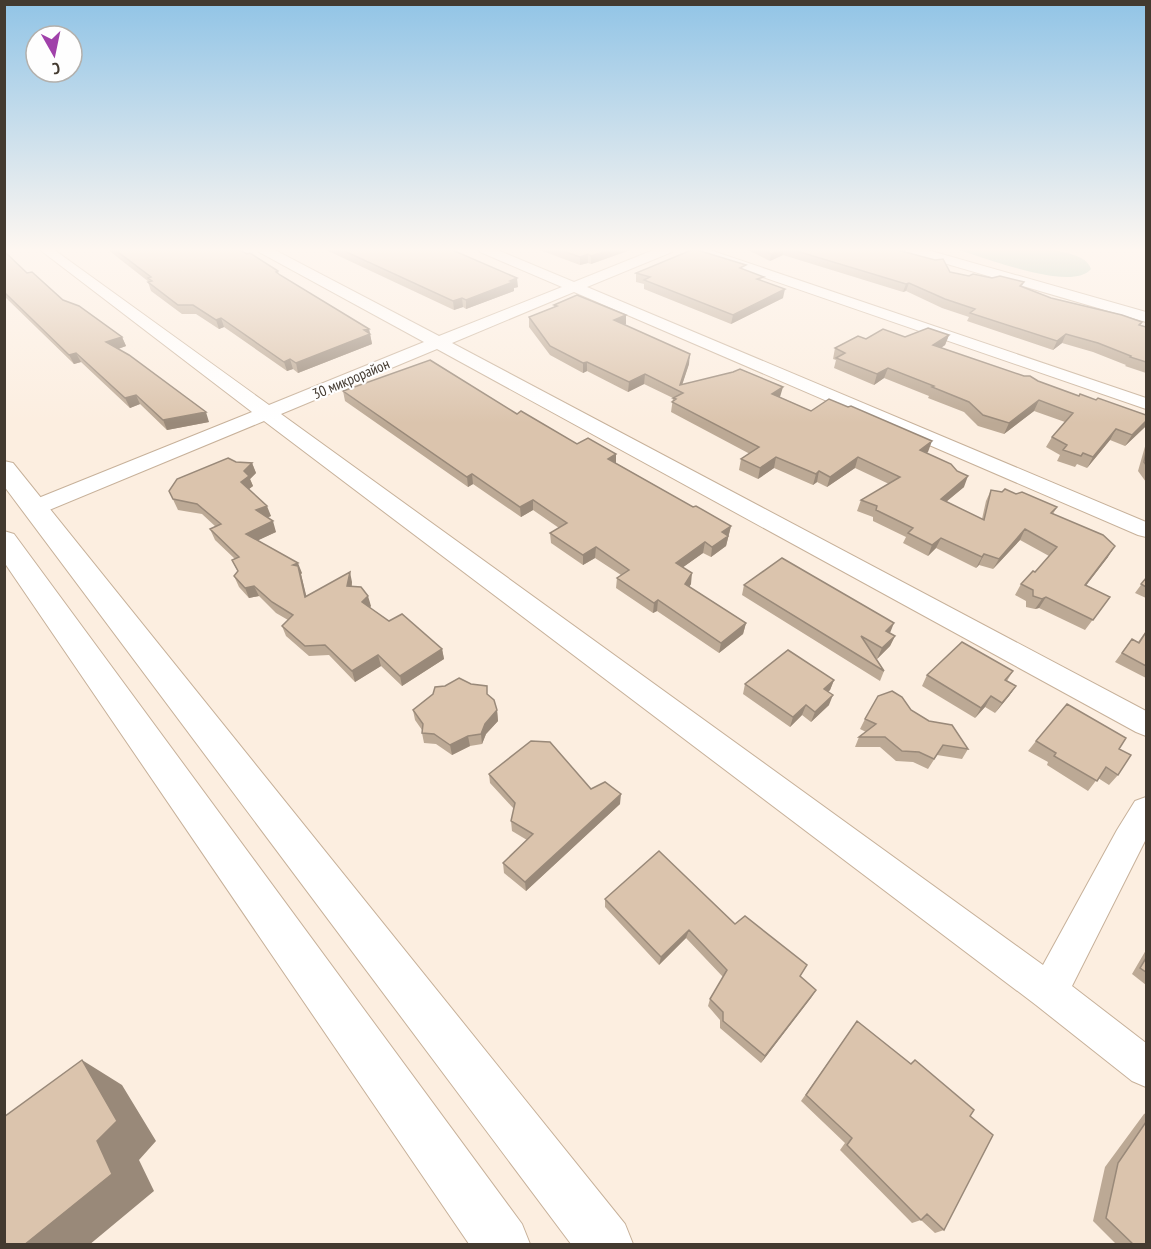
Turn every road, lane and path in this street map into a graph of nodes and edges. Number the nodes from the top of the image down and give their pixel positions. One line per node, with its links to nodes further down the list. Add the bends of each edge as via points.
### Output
1 (124, 307): 10 (street)
2 (371, 307): 8 (street)
3 (523, 307): 8 (street, 30 микрорайон)
4 (621, 307): 13 (street)
5 (865, 307): 9 (street)
6 (1112, 307): 7 (street)
7 (1146, 317)
8 (436, 343): 10 (street, 30 микрорайон); 15 (street)
9 (1146, 404)
10 (268, 414): 12 (street, 30 микрорайон); 17 (street)
11 (4, 468): 12 (main road)
12 (34, 508): 20 (main road)
13 (1146, 530)
14 (4, 540): 19 (main road)
15 (1146, 724)
16 (1146, 811): 17 (street)
17 (1049, 992): 18 (street)
18 (1146, 1067)
19 (502, 1245)
20 (605, 1245)

